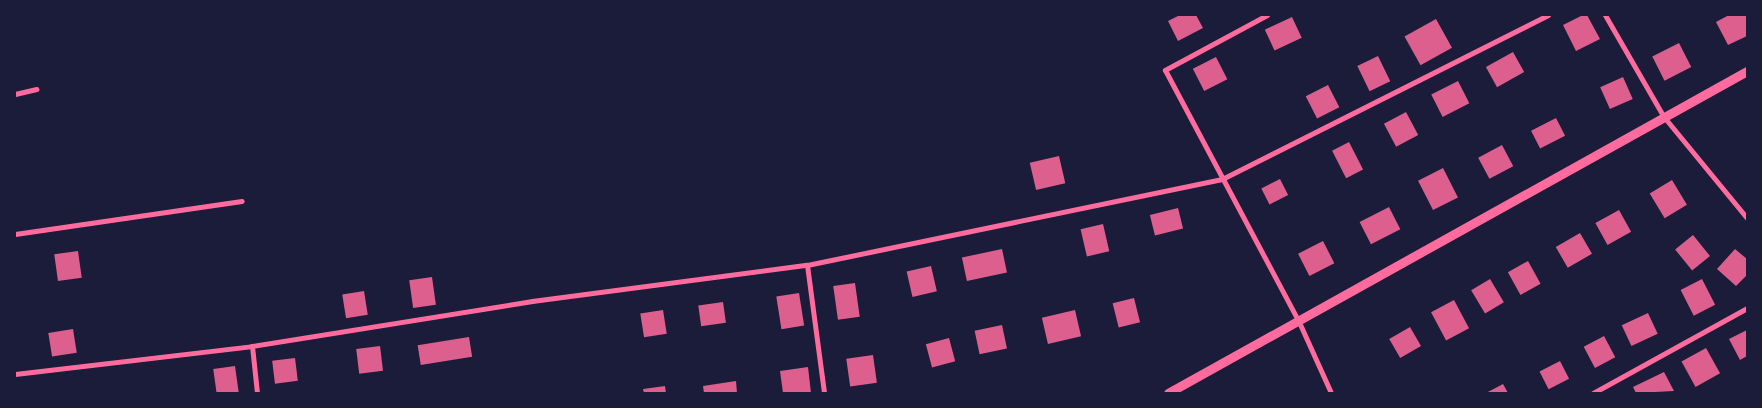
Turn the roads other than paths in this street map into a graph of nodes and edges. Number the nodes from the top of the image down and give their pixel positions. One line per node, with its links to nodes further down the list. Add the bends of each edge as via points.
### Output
1 (1267, 15): 8 (street, via 1165,70)
2 (1548, 15): 8 (street)
3 (1605, 15): 7 (street)
4 (1747, 71): 7 (street)
5 (36, 89): 6 (street)
6 (15, 94)
7 (1664, 117): 10 (street); 14 (street)
8 (1222, 179): 12 (street); 14 (street)
9 (242, 201): 11 (street)
10 (1747, 218)
11 (15, 234)
12 (807, 265): 15 (street, via 532,301); 18 (street)
13 (1747, 308): 21 (street)
14 (1299, 322): 19 (street); 20 (street)
15 (252, 346): 16 (street); 17 (street)
16 (15, 374)
17 (257, 393)
18 (824, 393)
19 (1168, 393)
20 (1331, 393)
21 (1593, 393)

